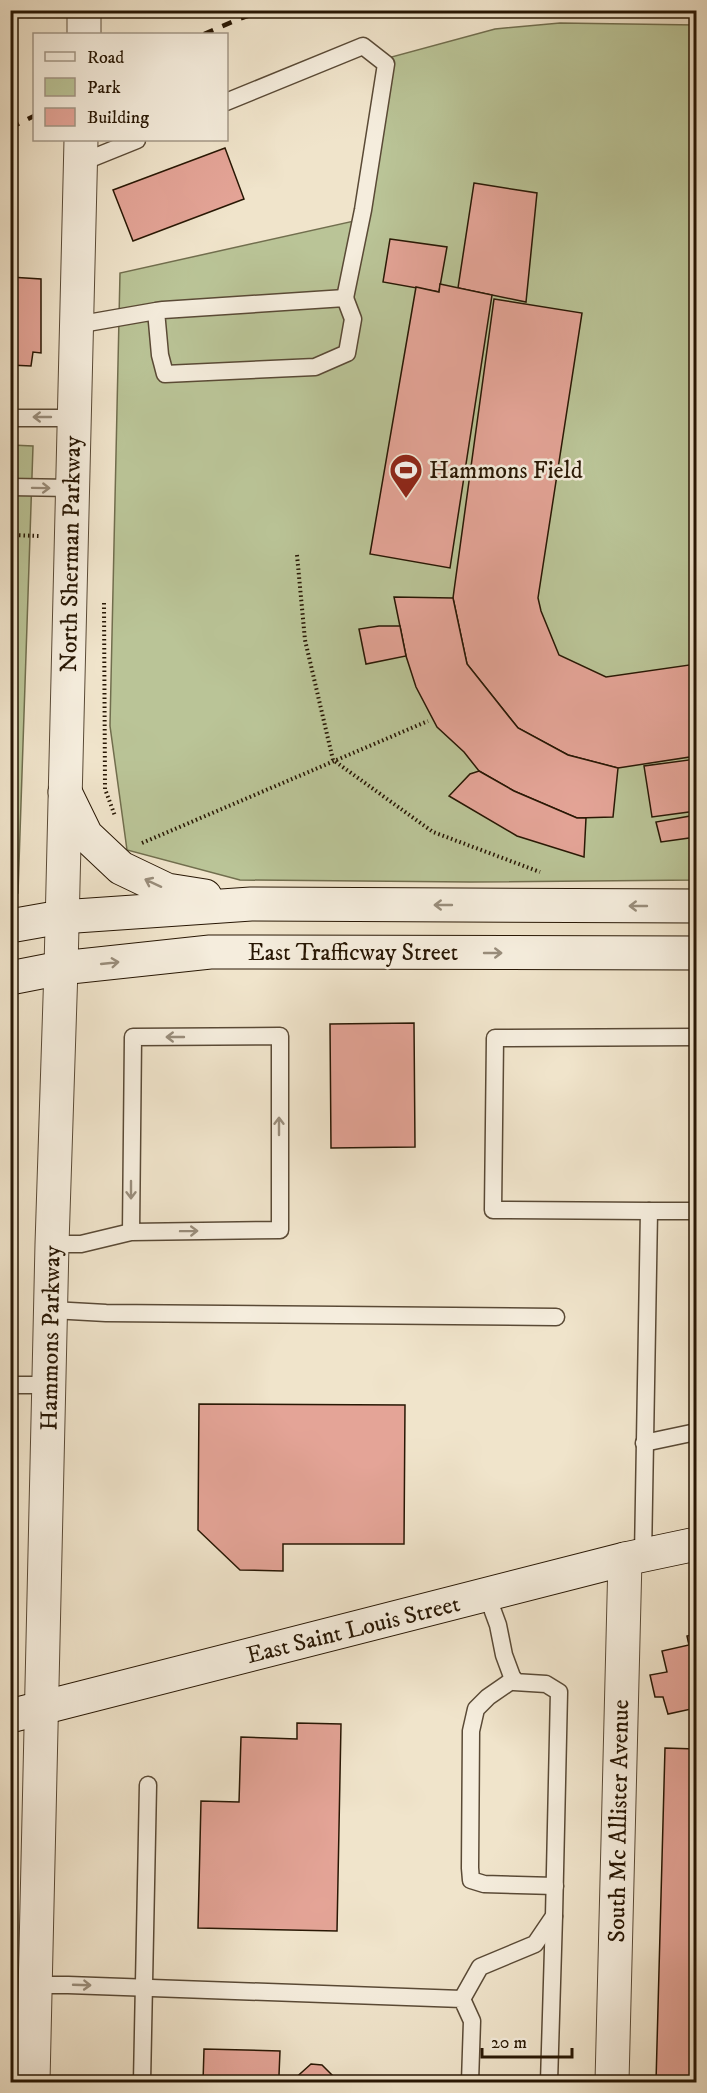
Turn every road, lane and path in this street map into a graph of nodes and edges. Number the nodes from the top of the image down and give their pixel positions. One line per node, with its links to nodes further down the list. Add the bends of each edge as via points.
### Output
1 (84, 10): 2 (street)
2 (84, 33)
3 (228, 101): 6 (lane, via 363,46 386,64)
4 (132, 141): 5 (lane)
5 (80, 151): 8 (street, North Sherman Parkway)
6 (345, 298): 7 (lane); 7 (lane, via 353,319 347,353 315,367 165,374)
7 (156, 311): 8 (lane)
8 (76, 325): 10 (street, North Sherman Parkway)
9 (10, 418): 10 (lane, one-way to 9)
10 (73, 418): 12 (street, North Sherman Parkway)
11 (10, 488): 12 (lane, one-way to 12)
12 (72, 488): 19 (street, North Sherman Parkway)
13 (10, 535): 14 (path)
14 (41, 536)
15 (297, 555): 18 (path, via 305,640)
16 (104, 597): 20 (path, via 105,789)
17 (428, 721): 18 (path)
18 (333, 760): 21 (path); 22 (path, via 433,832)
19 (64, 792): 23 (street, one-way to 19, via 167,890 121,868 86,835); 25 (street, North Sherman Parkway)
20 (116, 819)
21 (137, 845)
22 (547, 875)
23 (251, 904): 24 (street, East Trafficway Street, one-way to 23); 25 (street, East Trafficway Street)
24 (696, 906)
25 (61, 917): 26 (street, East Trafficway Street); 28 (street, North Sherman Parkway)
26 (10, 926)
27 (696, 953): 28 (street, East Trafficway Street, one-way to 27, via 210,952)
28 (61, 968): 29 (street, East Trafficway Street); 34 (street, Hammons Parkway)
29 (10, 978)
30 (696, 1038): 31 (lane, via 495,1038 493,1210)
31 (649, 1211): 32 (lane); 40 (lane)
32 (696, 1211)
33 (131, 1232): 33 (lane, one-way to 33, via 280,1230 280,1036 133,1037); 34 (lane, via 81,1244)
34 (52, 1244): 35 (street, Hammons Parkway)
35 (52, 1310): 36 (lane); 38 (street, Hammons Parkway)
36 (556, 1317)
37 (10, 1385): 38 (lane)
38 (50, 1385): 45 (street, Hammons Parkway)
39 (696, 1432): 40 (lane)
40 (644, 1443): 42 (lane)
41 (696, 1544): 42 (street, East Saint Louis Street)
42 (634, 1557): 43 (street, East Saint Louis Street); 56 (street, South Mc Allister Avenue)
43 (487, 1595): 44 (lane); 45 (street, East Saint Louis Street)
44 (514, 1679): 47 (lane, via 546,1684 559,1692); 47 (lane, via 476,1709 471,1731 471,1880 484,1884)
45 (26, 1712): 49 (street, Hammons Parkway)
46 (148, 1785): 50 (lane)
47 (555, 1886): 48 (lane)
48 (554, 1916): 51 (lane, via 535,1944 480,1967); 55 (lane)
49 (35, 1985): 50 (lane, one-way to 50); 52 (street, Hammons Parkway)
50 (136, 1987): 51 (lane); 53 (lane)
51 (462, 1998): 54 (lane, via 472,2020)
52 (33, 2082)
53 (142, 2082)
54 (470, 2082)
55 (549, 2082)
56 (612, 2082)

